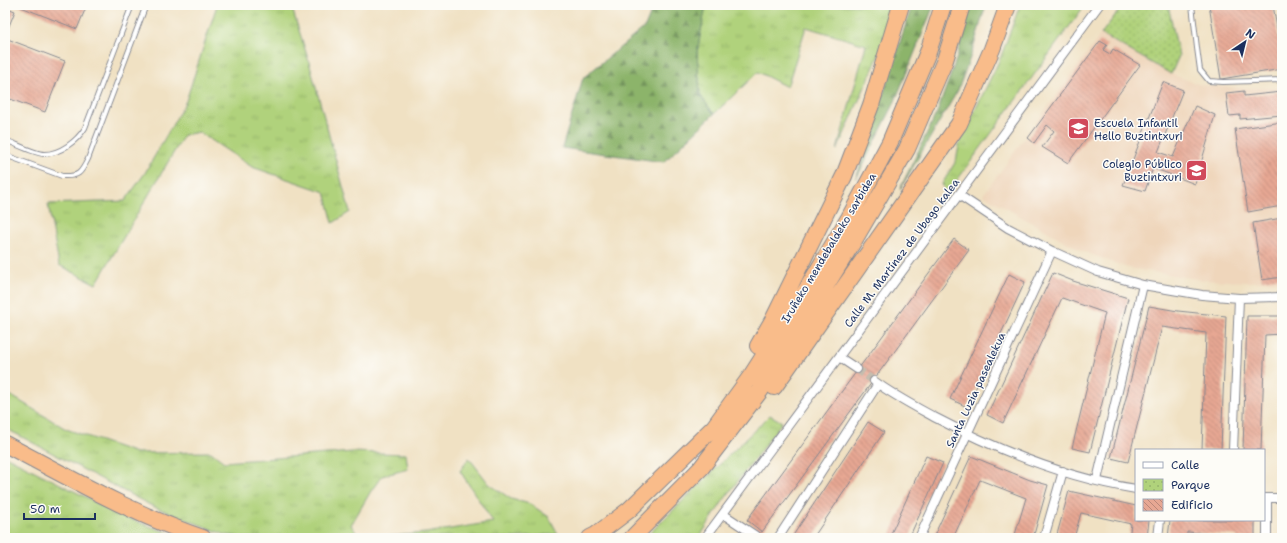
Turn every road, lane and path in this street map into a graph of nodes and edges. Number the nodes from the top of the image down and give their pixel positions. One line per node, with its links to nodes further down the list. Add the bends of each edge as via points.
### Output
1 (132, 5): 11 (lane, via 80,136 69,145 42,154)
2 (146, 5): 12 (lane, via 88,159 79,173 72,177 62,176)
3 (901, 5): 24 (highway, via 871,105 844,176 774,318 740,378)
4 (943, 5): 24 (highway, Iruñeko mendebaldeko sarbidea, via 928,52 890,142 808,287 751,376 714,427)
5 (962, 5): 25 (highway, Iruñeko mendebaldeko sarbidea, via 945,60 907,149 853,242 760,391)
6 (997, 5): 14 (highway, via 971,88)
7 (1008, 5): 14 (highway, via 959,124)
8 (1099, 5): 13 (street, Calle M. Martínez de Ubago kalea)
9 (1192, 5): 10 (lane, via 1200,70 1209,81)
10 (1282, 80)
11 (5, 140)
12 (5, 154)
13 (959, 195): 15 (street, via 1008,228); 19 (street, Calle M. Martínez de Ubago kalea)
14 (900, 208): 25 (highway, via 762,405 728,448)
15 (1052, 251): 16 (street, via 1098,272); 21 (street, Santa Luzia pasealekua)
16 (1143, 285): 18 (street); 27 (street)
17 (1282, 297): 18 (street)
18 (1239, 298): 23 (street)
19 (839, 357): 20 (street); 31 (street, Calle M. Martínez de Ubago kalea)
20 (857, 369)
21 (967, 434): 26 (street, via 1015,456); 38 (street, via 876,383); 39 (street, Santa Luzia pasealekua)
22 (5, 444): 33 (highway, via 145,515)
23 (1233, 449)
24 (674, 467): 34 (highway, via 629,510)
25 (701, 468): 35 (highway)
26 (1064, 471): 27 (street); 40 (street)
27 (1097, 480): 28 (street)
28 (1135, 489)
29 (1266, 498): 30 (street); 42 (street)
30 (1282, 498)
31 (723, 514): 36 (street, Calle M. Martínez de Ubago kalea); 37 (street)
32 (1160, 521): 41 (street)
33 (203, 538)
34 (590, 538)
35 (632, 538)
36 (705, 538)
37 (759, 538)
38 (778, 538)
39 (920, 538)
40 (1044, 538)
41 (1158, 538)
42 (1267, 538)

